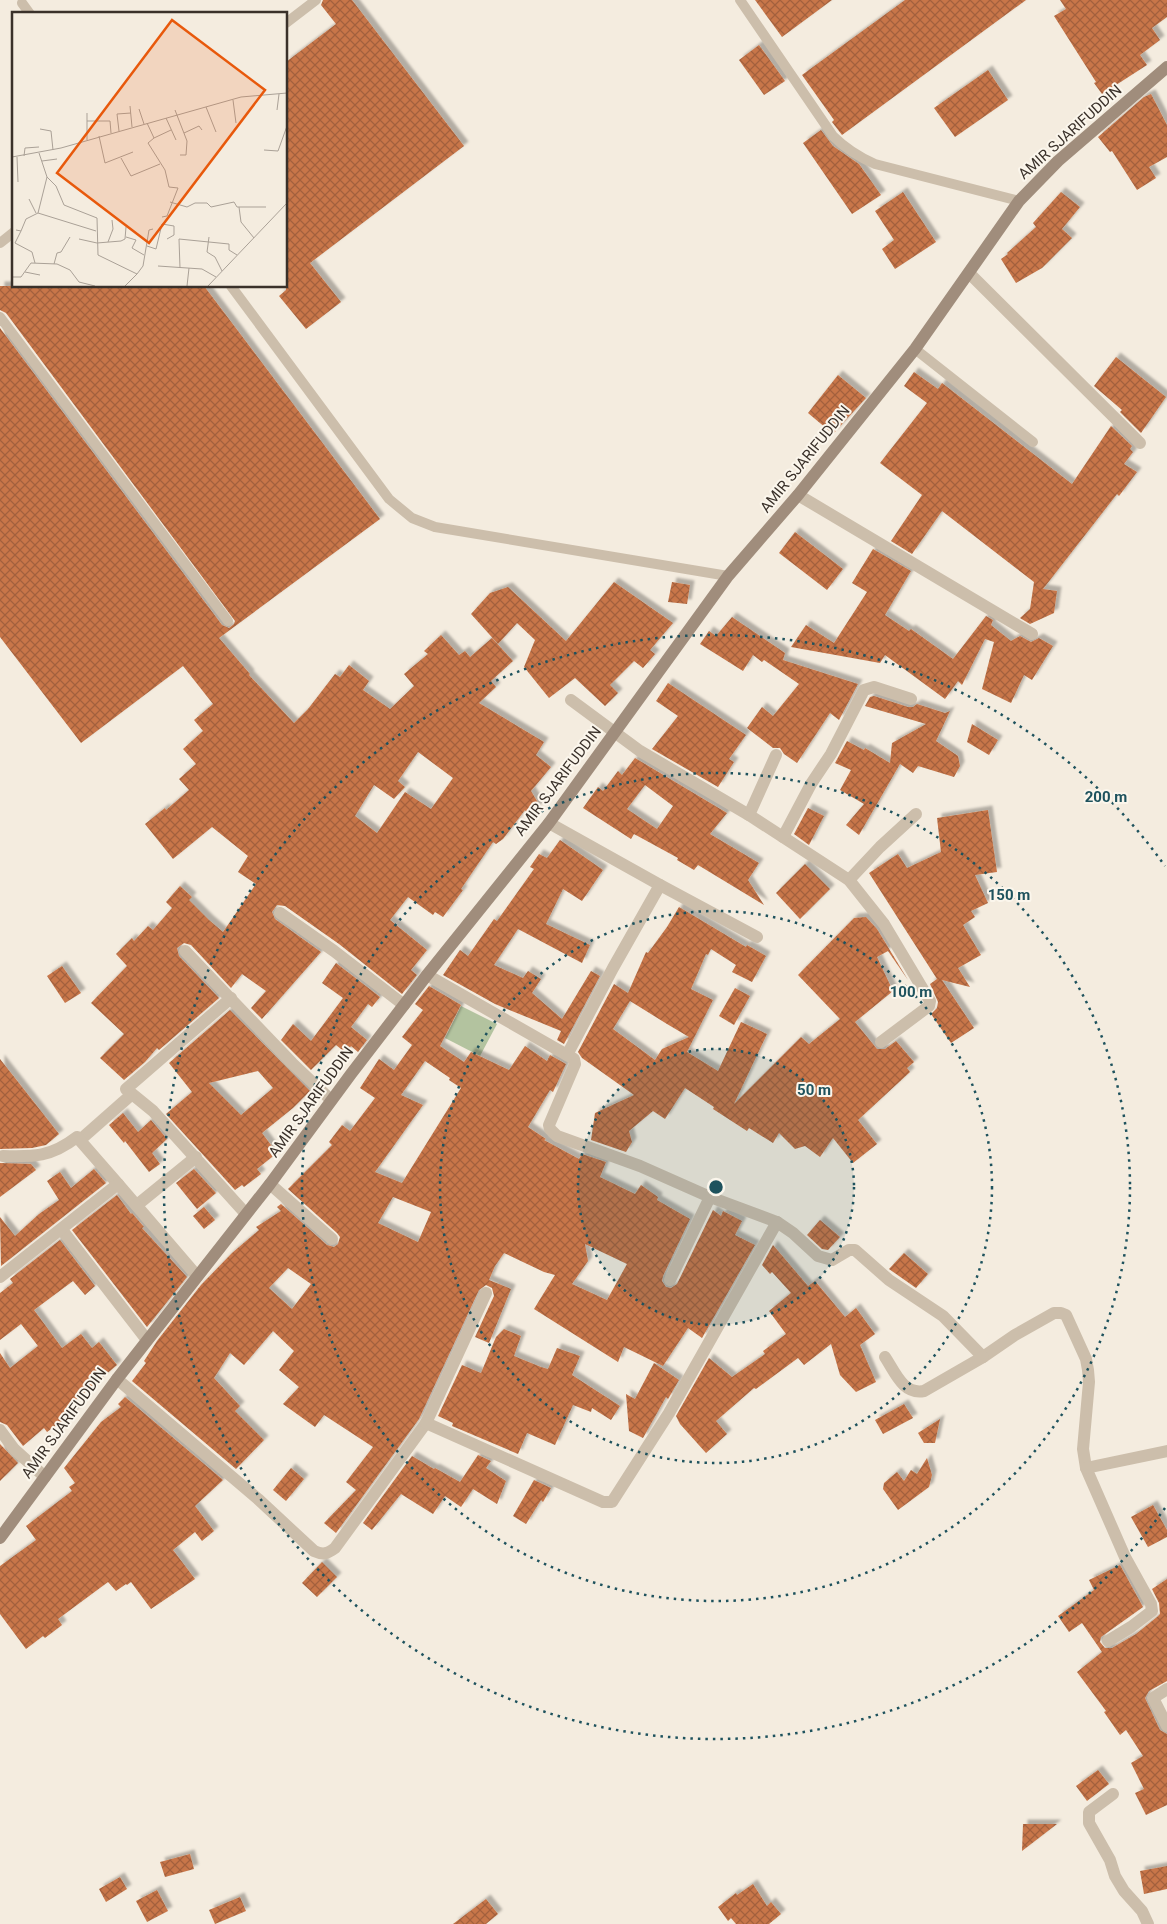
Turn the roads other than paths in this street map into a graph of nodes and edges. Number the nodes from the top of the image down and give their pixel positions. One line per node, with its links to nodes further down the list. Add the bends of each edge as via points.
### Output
1 (316, 0): 5 (lane)
2 (740, 0): 7 (lane, via 833,136 845,148 875,164)
3 (22, 3): 4 (lane)
4 (29, 12)
5 (288, 21)
6 (1167, 67): 7 (main road, AMIR SJARIFUDDIN, via 1058,161)
7 (1019, 201): 10 (main road, AMIR SJARIFUDDIN)
8 (12, 234): 9 (lane)
9 (0, 243)
10 (969, 273): 13 (main road, AMIR SJARIFUDDIN); 15 (street)
11 (232, 288): 17 (lane, via 389,499 412,518 435,527)
12 (0, 317): 18 (lane)
13 (916, 349): 14 (lane); 16 (main road, AMIR SJARIFUDDIN)
14 (1033, 442)
15 (1140, 442)
16 (798, 495): 17 (main road, AMIR SJARIFUDDIN); 19 (street)
17 (728, 576): 22 (main road, AMIR SJARIFUDDIN)
18 (228, 621)
19 (1032, 634)
20 (911, 699): 27 (street, via 874,687 864,690)
21 (571, 700): 22 (street)
22 (615, 732): 25 (street, via 640,751); 26 (main road, AMIR SJARIFUDDIN)
23 (776, 755): 25 (street)
24 (916, 814): 28 (street)
25 (749, 815): 27 (street)
26 (549, 823): 29 (street); 33 (main road, AMIR SJARIFUDDIN)
27 (783, 837): 28 (street)
28 (849, 880): 36 (street, via 884,924 930,1001 929,1006)
29 (660, 886): 31 (street); 37 (street)
30 (280, 913): 35 (street)
31 (757, 937)
32 (185, 951): 34 (street)
33 (427, 975): 35 (main road, AMIR SJARIFUDDIN); 37 (street)
34 (231, 998): 38 (street, via 126,1089); 39 (street)
35 (404, 1005): 39 (main road, AMIR SJARIFUDDIN)
36 (881, 1042)
37 (567, 1055): 45 (street, via 574,1059 575,1064 549,1125 552,1133)
38 (132, 1095): 40 (street); 42 (street, via 153,1111)
39 (332, 1100): 44 (main road, AMIR SJARIFUDDIN)
40 (80, 1140): 41 (street, via 77,1138 44,1156); 43 (street)
41 (2, 1156)
42 (196, 1157): 46 (street); 47 (street)
43 (118, 1184): 46 (street); 49 (street)
44 (270, 1184): 47 (main road, AMIR SJARIFUDDIN); 50 (street)
45 (710, 1197): 48 (street); 53 (street)
46 (137, 1205): 51 (street)
47 (246, 1214): 51 (main road, AMIR SJARIFUDDIN)
48 (777, 1222): 57 (street, via 825,1259 832,1260 852,1249 861,1254 888,1280 944,1316); 59 (street, via 669,1413 612,1502 603,1502)
49 (62, 1230): 52 (street); 55 (street)
50 (332, 1240)
51 (197, 1276): 55 (main road, AMIR SJARIFUDDIN)
52 (0, 1277)
53 (670, 1280)
54 (486, 1293): 59 (street)
55 (147, 1340): 58 (main road, AMIR SJARIFUDDIN)
56 (885, 1356): 57 (street, via 904,1386 918,1393)
57 (983, 1357): 62 (street, via 1054,1313 1066,1315 1088,1370 1083,1449)
58 (117, 1379): 59 (street, via 314,1551 322,1554 328,1554 335,1548); 63 (main road, AMIR SJARIFUDDIN)
59 (426, 1423)
60 (0, 1430): 63 (street, via 14,1449)
61 (1167, 1451): 62 (street)
62 (1086, 1468): 65 (street, via 1152,1611)
63 (45, 1477): 64 (main road, AMIR SJARIFUDDIN)
64 (0, 1538)
65 (1108, 1641)
66 (1167, 1689): 67 (street, via 1153,1698)
67 (1167, 1726)
68 (1113, 1794): 69 (street, via 1089,1812 1089,1823 1110,1860 1115,1876)
69 (1148, 1924)

